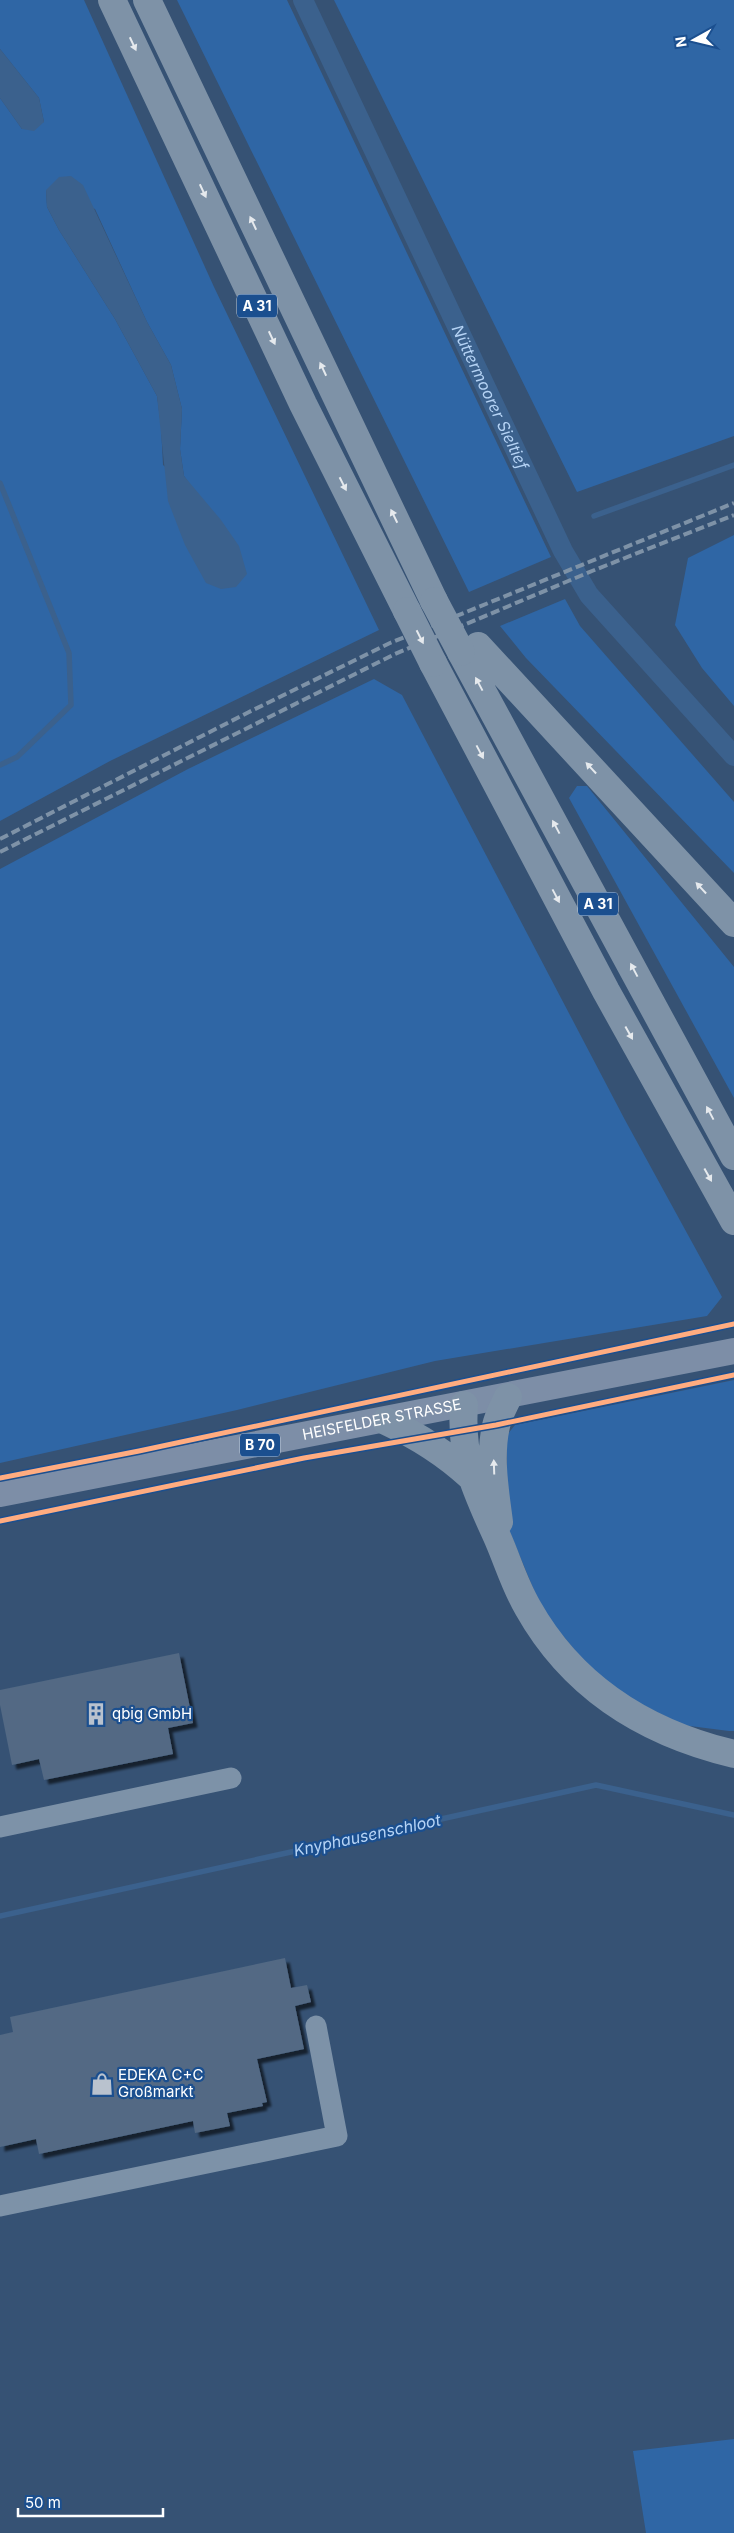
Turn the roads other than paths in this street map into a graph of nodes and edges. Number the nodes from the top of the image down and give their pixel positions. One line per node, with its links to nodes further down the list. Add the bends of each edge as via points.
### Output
1 (112, 0): 6 (highway, A 31, one-way to 6, bridge, via 303,404 433,663 606,991)
2 (147, 0): 3 (highway, A 31, one-way to 2, bridge, via 449,628 434,600)
3 (470, 649): 4 (highway, one-way to 3); 5 (highway, A 31, one-way to 3)
4 (734, 923)
5 (734, 1156)
6 (734, 1221)
7 (734, 1351): 8 (main road, HEISFELDER STRASSE / B 70)
8 (508, 1397): 9 (main road, HEISFELDER STRASSE / B 70); 13 (highway, one-way to 8, via 495,1490 494,1448 496,1424)
9 (464, 1405): 10 (main road, HEISFELDER STRASSE / B 70); 11 (highway, via 462,1430)
10 (386, 1421): 11 (highway, via 423,1438); 12 (main road, HEISFELDER STRASSE / B 70)
11 (470, 1476): 13 (highway)
12 (0, 1494)
13 (503, 1551): 14 (highway, via 537,1623 571,1666 595,1689 650,1725)
14 (727, 1749)
15 (231, 1778): 16 (lane)
16 (0, 1827)
17 (316, 2026): 18 (lane, via 337,2136)
18 (0, 2206)

